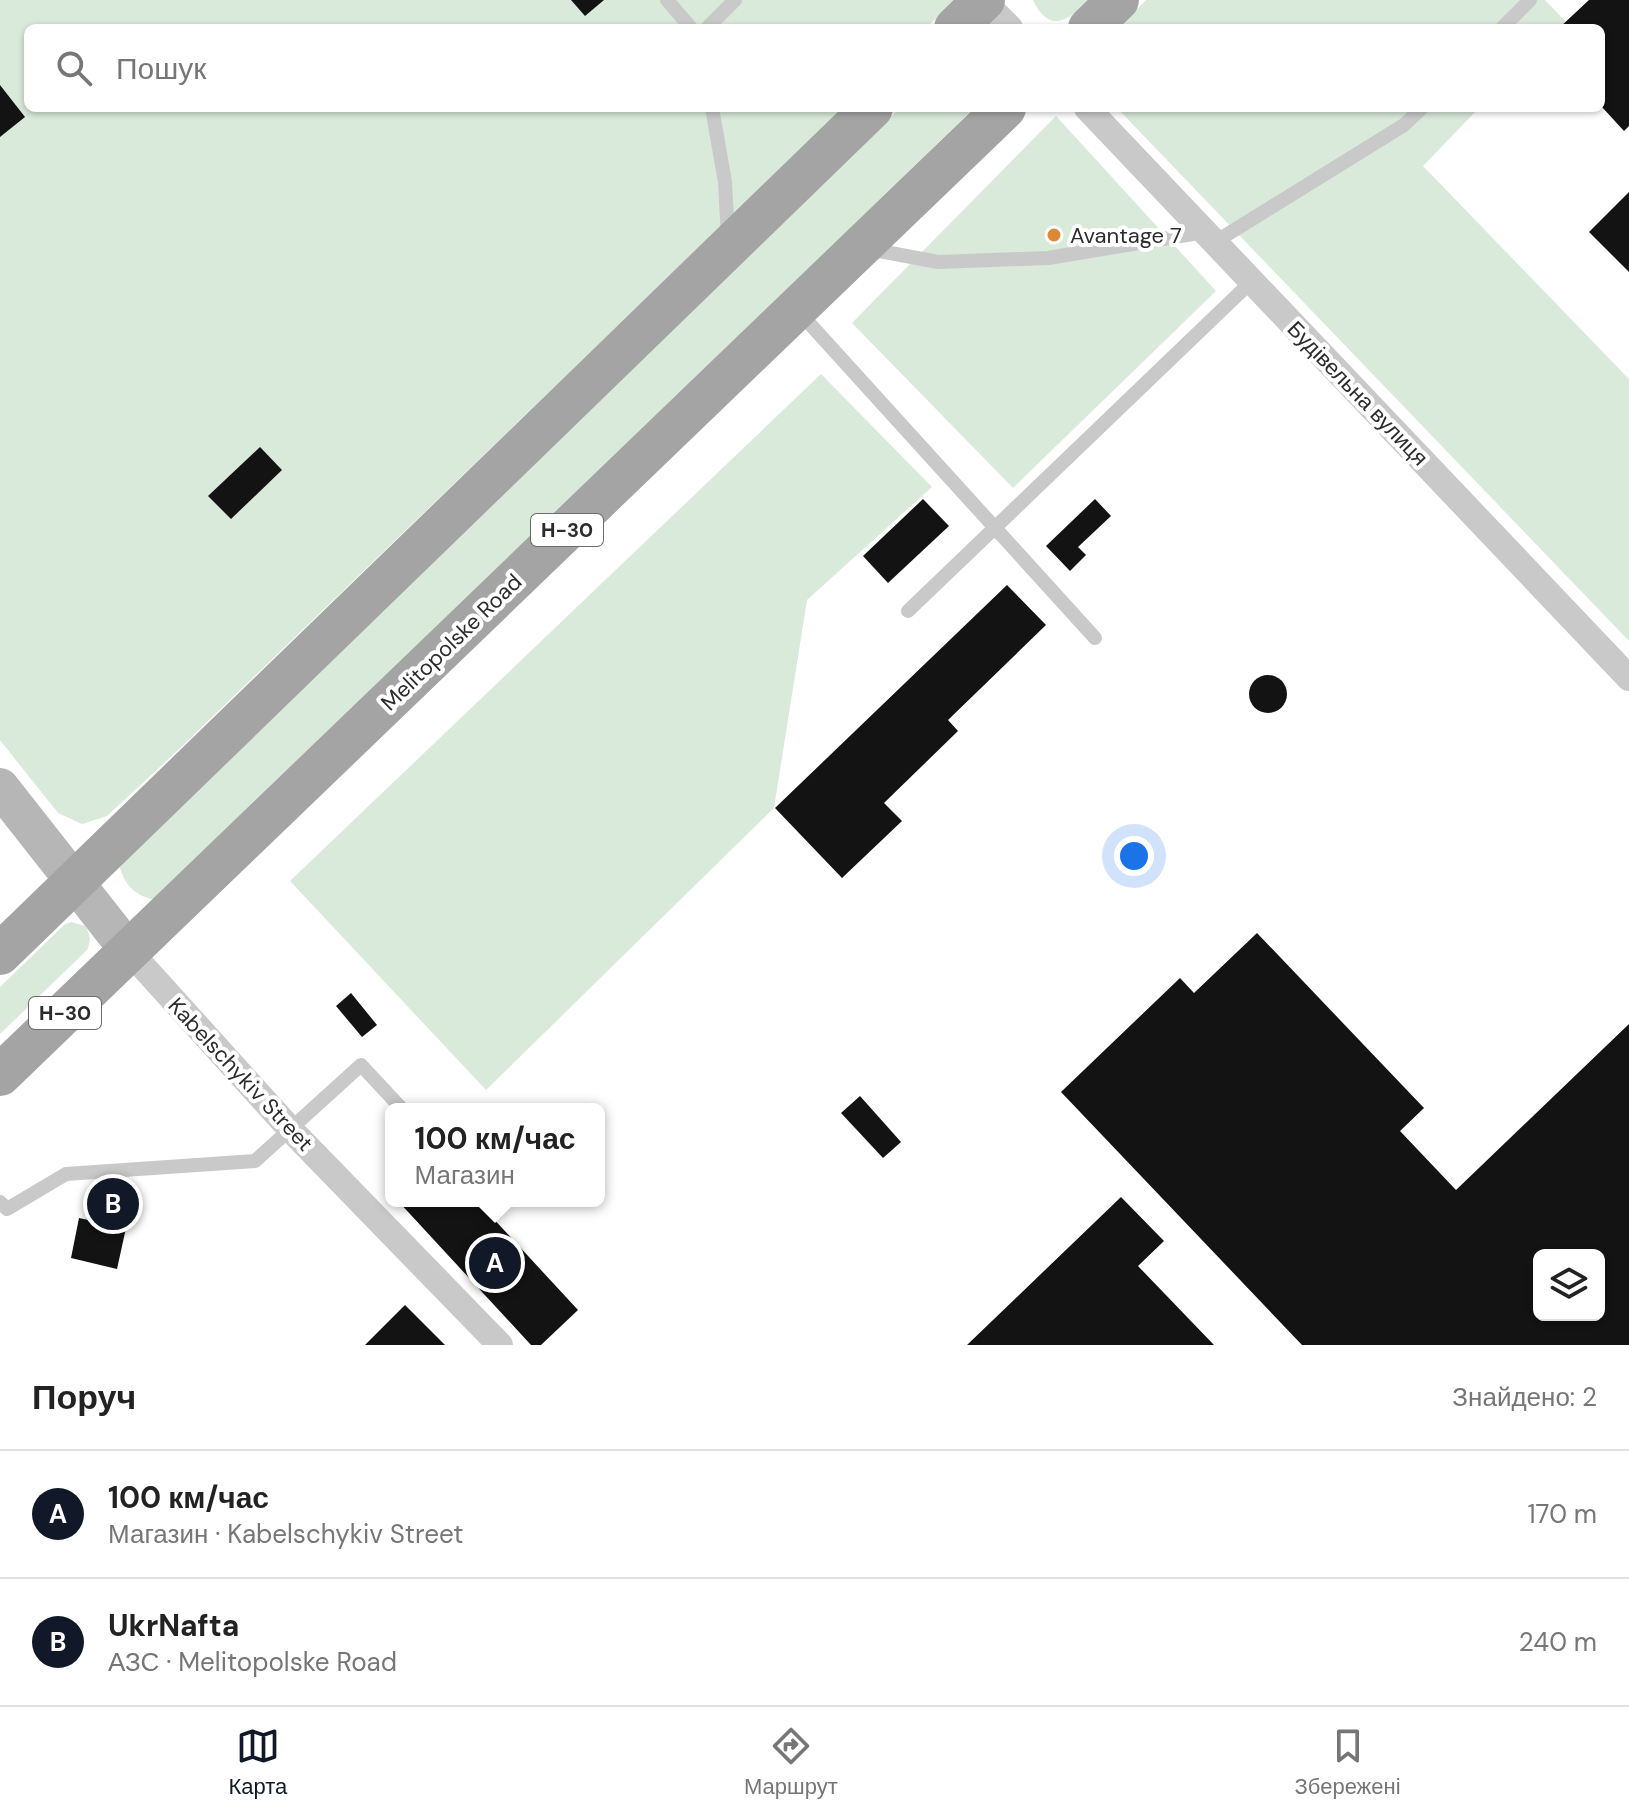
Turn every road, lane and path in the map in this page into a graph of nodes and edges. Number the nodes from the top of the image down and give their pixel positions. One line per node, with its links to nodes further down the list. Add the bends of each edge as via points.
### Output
1 (667, 0): 6 (lane)
2 (735, 0): 7 (lane)
3 (983, 0): 8 (main road); 9 (street)
4 (1118, 0): 10 (main road)
5 (1530, 0): 11 (lane)
6 (688, 24)
7 (711, 24)
8 (959, 24)
9 (1006, 24)
10 (1093, 24)
11 (1506, 24)
12 (713, 112): 19 (lane, via 725,182)
13 (868, 112): 19 (main road)
14 (1001, 112): 18 (main road, Melitopolske Road / Н-30)
15 (1091, 112): 17 (street, Будівельна вулиця)
16 (1418, 112): 17 (lane, via 1404,125)
17 (1210, 237): 18 (lane, via 1048,258 938,262); 20 (street, Будівельна вулиця)
18 (861, 247): 21 (main road, Melitopolske Road / Н-30)
19 (729, 250): 27 (main road)
20 (1252, 281): 22 (lane); 25 (street, Будівельна вулиця)
21 (796, 309): 22 (lane); 28 (main road, Melitopolske Road / Н-30)
22 (994, 527): 23 (lane); 24 (lane)
23 (908, 611)
24 (1095, 638)
25 (1629, 678)
26 (0, 787): 27 (street, Kabelschykiv Street)
27 (74, 881): 28 (street, Kabelschykiv Street); 29 (main road)
28 (129, 951): 30 (main road, Melitopolske Road / Н-30); 32 (street, Kabelschykiv Street)
29 (0, 954)
30 (0, 1075)
31 (396, 1103): 32 (lane, via 361,1065)
32 (291, 1130): 33 (lane, via 255,1161 66,1174 7,1209); 34 (street, Kabelschykiv Street)
33 (0, 1202)
34 (500, 1345)

